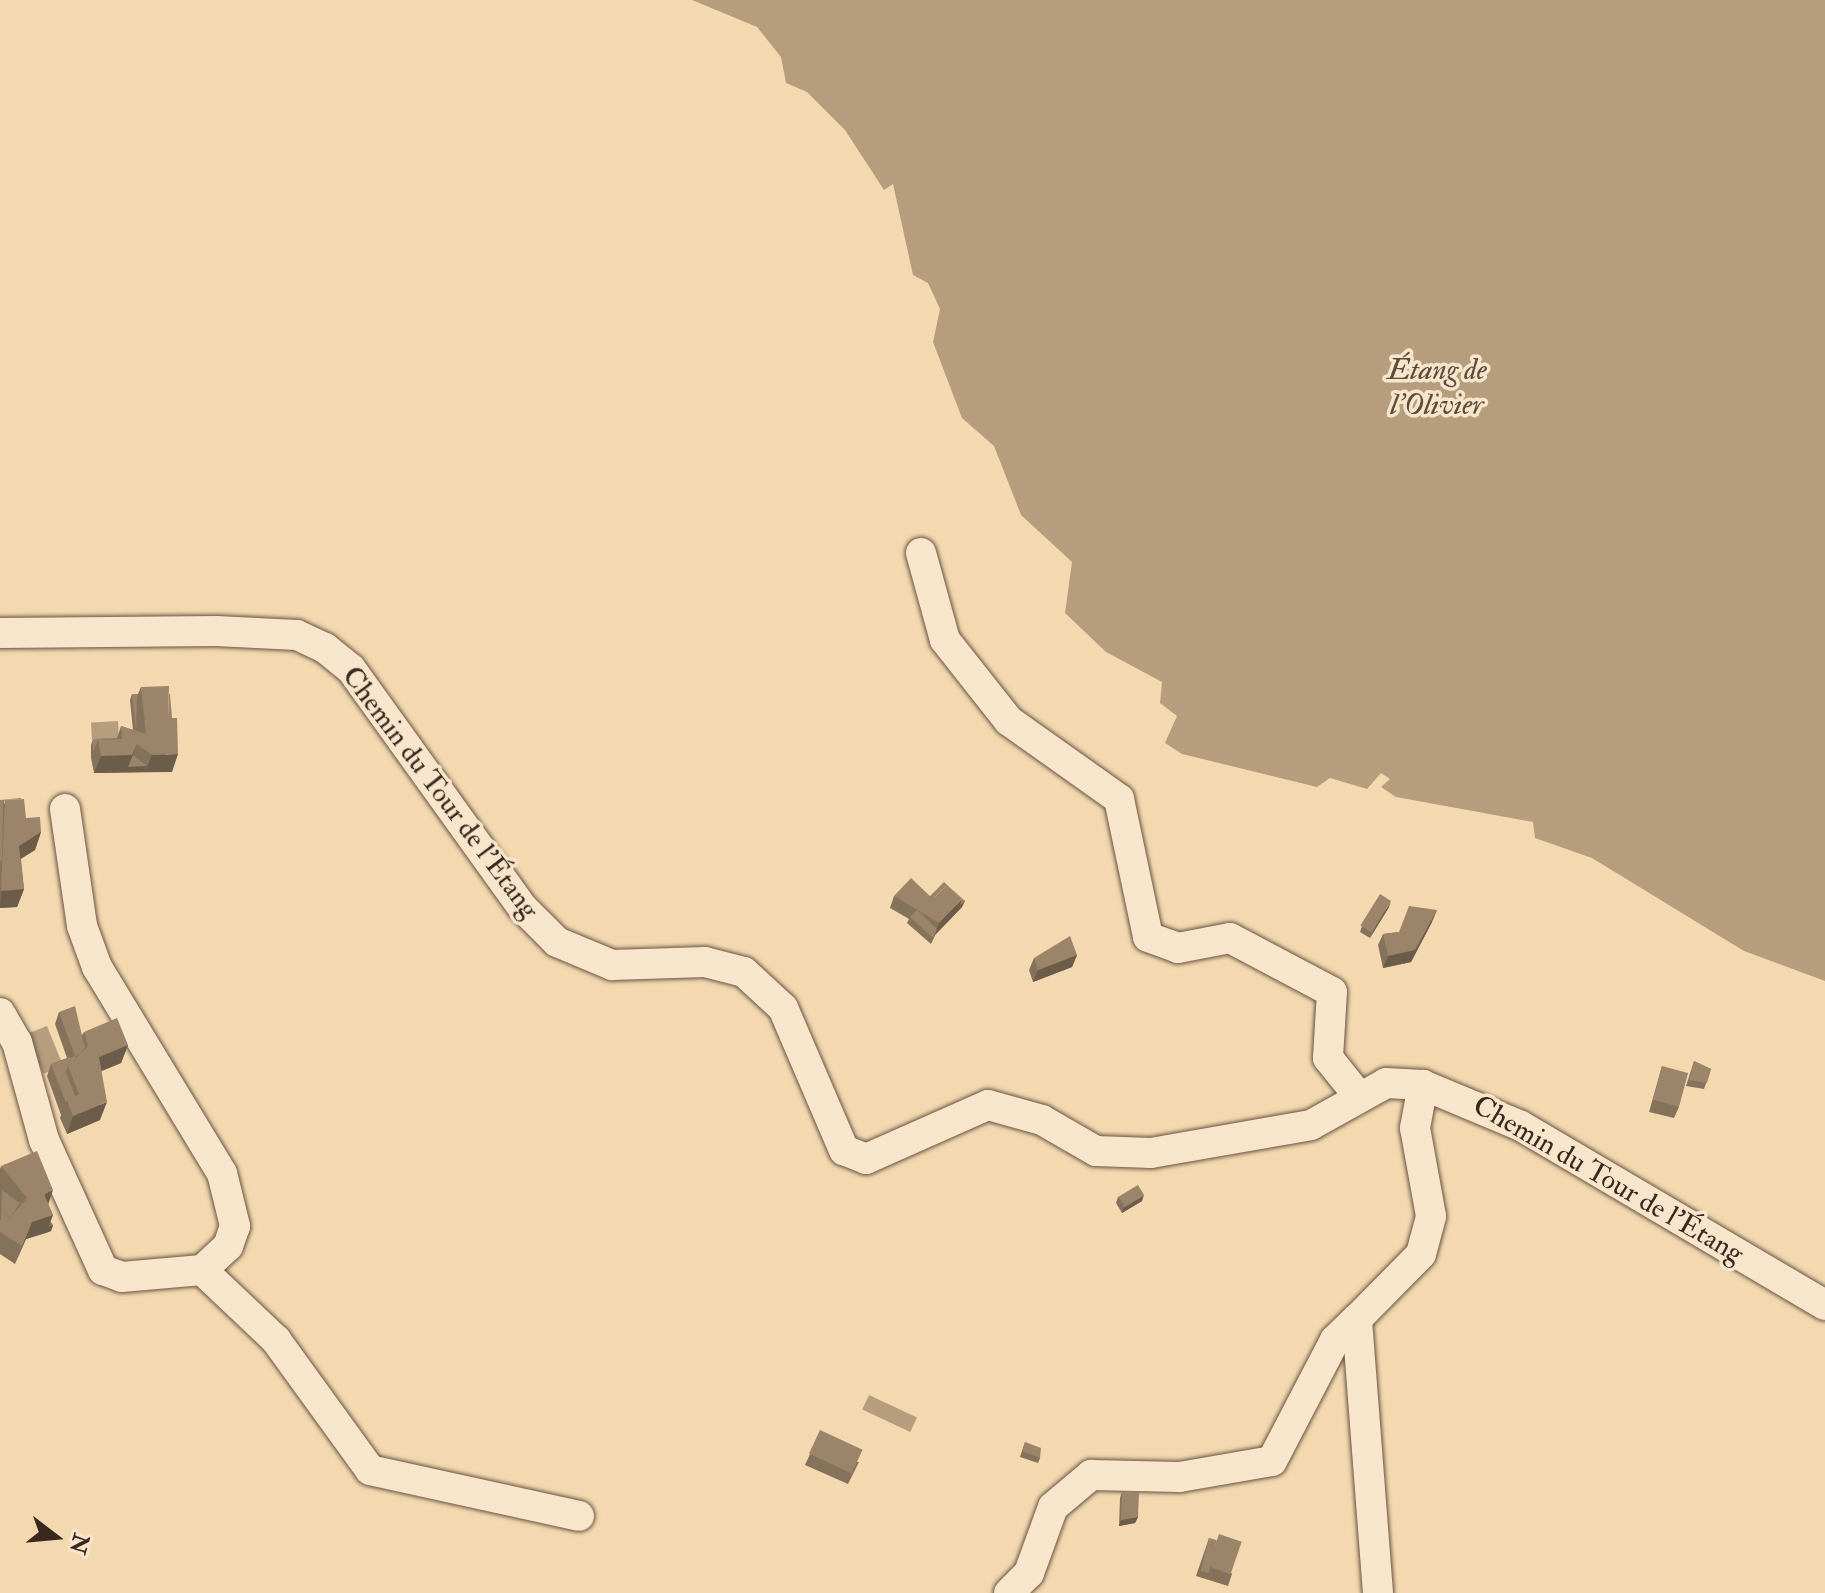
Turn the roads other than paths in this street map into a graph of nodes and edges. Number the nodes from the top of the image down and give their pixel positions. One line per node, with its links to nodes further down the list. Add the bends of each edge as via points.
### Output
1 (921, 553): 6 (street, via 945,640 1009,721 1119,799 1148,937 1178,948 1230,938 1332,992 1328,1058)
2 (0, 633): 6 (street, Chemin du Tour de l'Étang, via 230,631 297,635 325,648 351,669 523,908 557,942 612,965 705,962 744,972 783,1008 844,1150 866,1159 988,1105 1042,1120 1096,1151 1151,1153 1311,1125)
3 (65, 809): 7 (street, via 82,926 97,967 222,1173 235,1226 228,1246)
4 (0, 1013): 7 (street, via 17,1042 44,1140 103,1270 122,1277)
5 (1423, 1085): 6 (street, Chemin du Tour de l'Étang, via 1386,1083); 8 (street, Chemin du Tour de l'Étang, via 1521,1126); 9 (street, via 1415,1128 1431,1216 1421,1254)
6 (1357, 1094)
7 (202, 1270): 10 (street, via 276,1340 370,1470)
8 (1825, 1305)
9 (1357, 1319): 11 (street, via 1335,1340 1272,1461 1180,1477 1091,1475 1053,1507 1029,1573); 12 (street)
10 (579, 1516)
11 (1009, 1593)
12 (1378, 1593)

